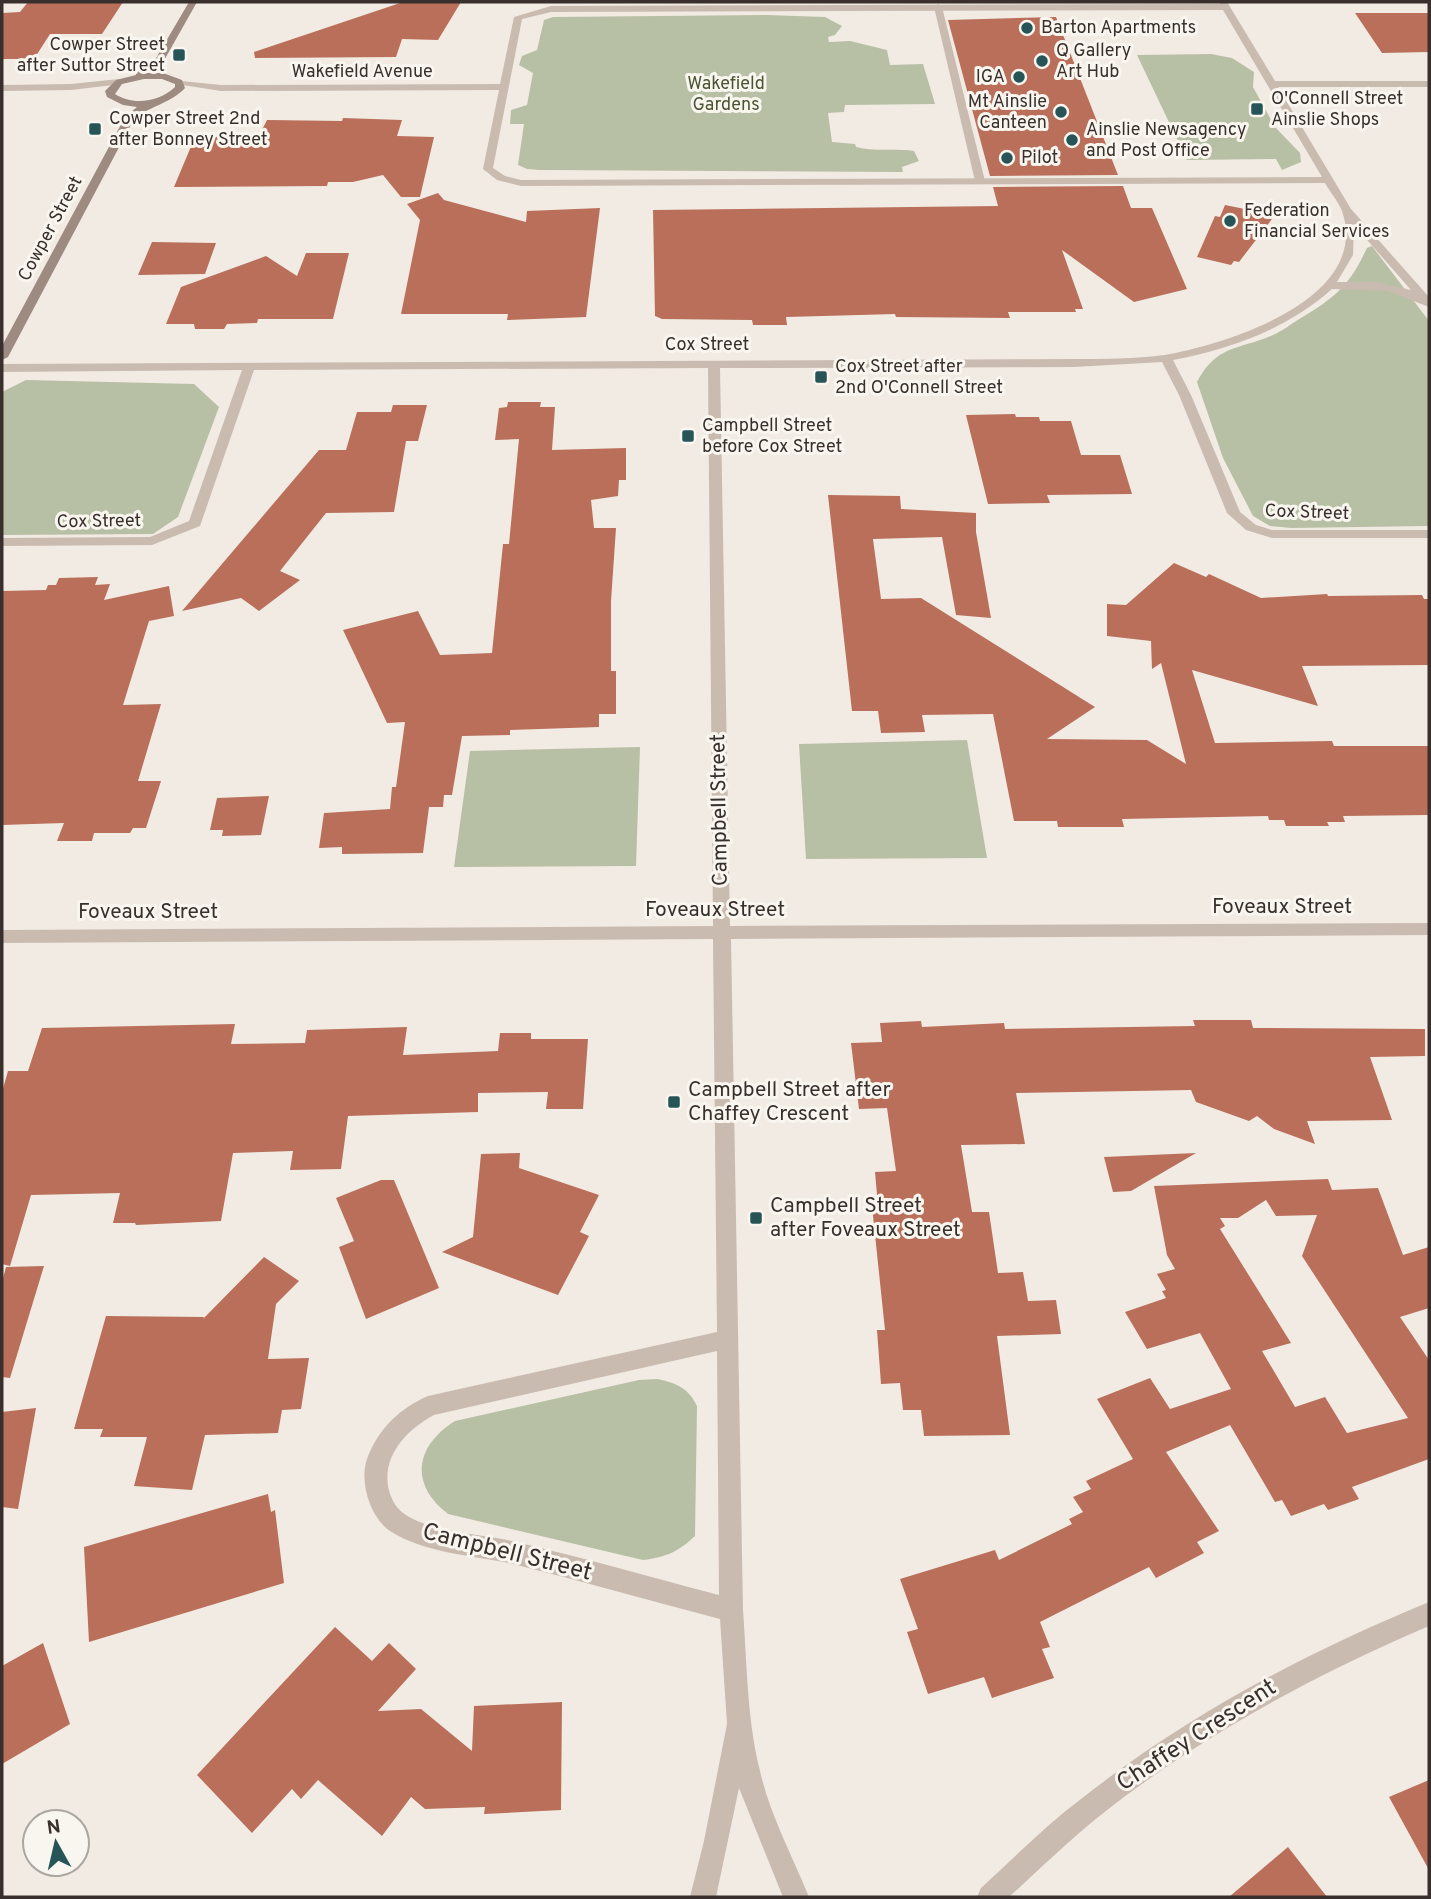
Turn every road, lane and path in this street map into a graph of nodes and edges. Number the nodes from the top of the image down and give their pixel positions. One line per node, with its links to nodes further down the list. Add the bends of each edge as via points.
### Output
1 (192, 2): 4 (street)
2 (1224, 4): 3 (street); 7 (street)
3 (938, 8): 10 (street, via 531,12 518,17); 17 (street)
4 (159, 62): 5 (street); 6 (street)
5 (163, 76): 6 (street); 12 (street)
6 (122, 81): 9 (street); 13 (street, via 110,91)
7 (1272, 84): 8 (street); 16 (street)
8 (1429, 84)
9 (71, 87): 11 (street); 13 (street)
10 (504, 87): 12 (street, Wakefield Avenue); 17 (street, via 488,169 521,183)
11 (2, 88)
12 (179, 88): 14 (street)
13 (114, 98): 14 (street); 15 (street)
14 (149, 102): 15 (street, Cowper Street)
15 (130, 117): 21 (street, Cowper Street)
16 (1329, 180): 17 (street); 18 (street)
17 (980, 181)
18 (1347, 211): 19 (street, Cox Street, via 1350,243 1343,267); 20 (street)
19 (1327, 286): 20 (street, via 1380,286); 22 (street, Cox Street, via 1307,303 1245,337)
20 (1429, 303)
21 (2, 357)
22 (1166, 358): 23 (street, Cox Street, via 1074,363); 26 (street, Cox Street, via 1241,523 1255,531 1281,535)
23 (714, 365): 24 (street, Cox Street); 29 (street, Campbell Street)
24 (249, 367): 25 (street, Cox Street); 27 (street, Cox Street, via 195,523 152,541)
25 (2, 368)
26 (1429, 534)
27 (2, 542)
28 (1429, 929): 29 (street, Foveaux Street)
29 (722, 933): 30 (street, Foveaux Street); 31 (street, Campbell Street)
30 (2, 936)
31 (728, 1339): 32 (street, Campbell Street); 32 (street, Campbell Street, via 436,1403 414,1412 392,1432 375,1464 380,1501 395,1522 421,1533)
32 (731, 1611): 34 (street, Campbell Street)
33 (1429, 1615): 37 (street, Chaffey Crescent, via 1291,1676 1214,1720 1099,1800)
34 (738, 1721): 35 (street, Campbell Street); 36 (street, Campbell Street, via 748,1774)
35 (703, 1897)
36 (796, 1897)
37 (990, 1897)

